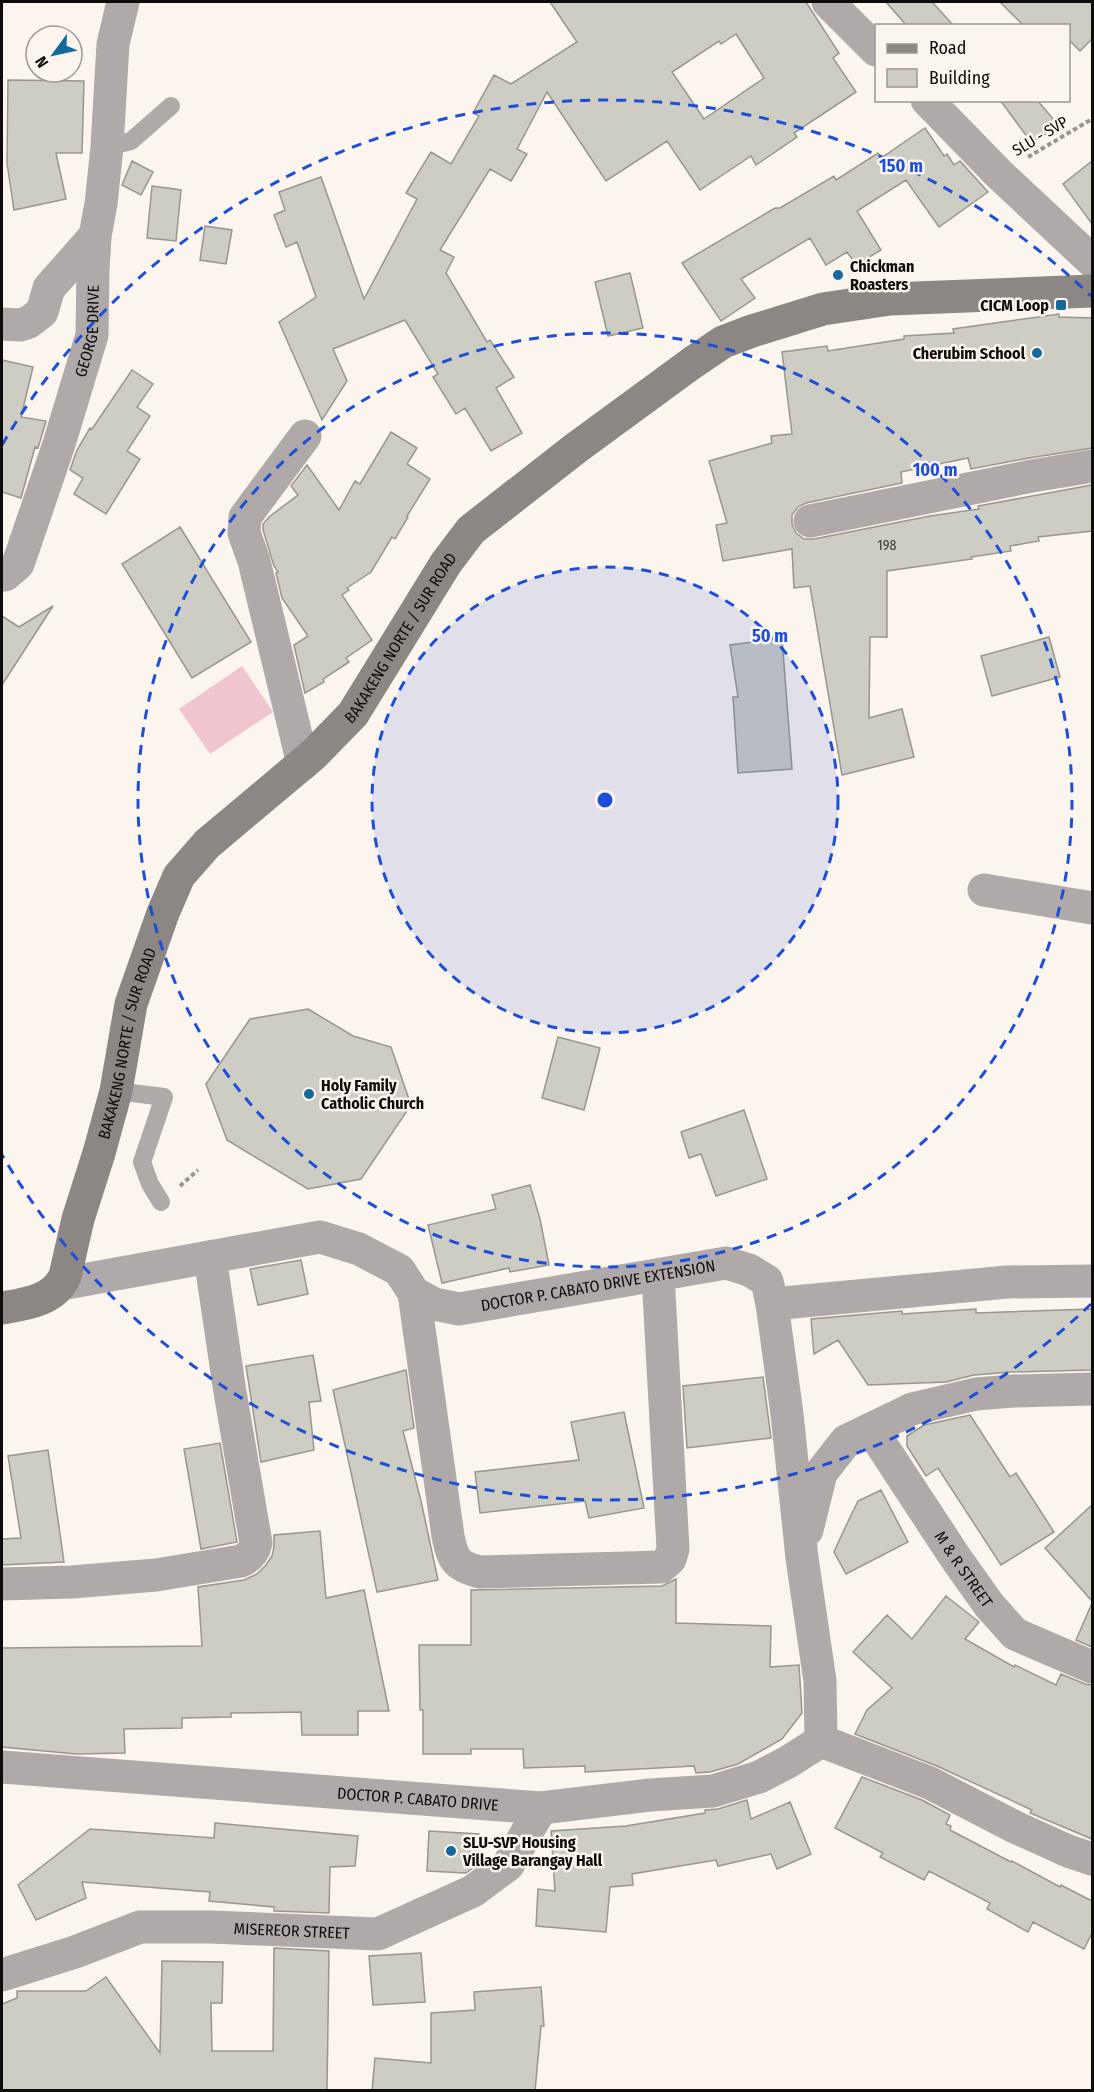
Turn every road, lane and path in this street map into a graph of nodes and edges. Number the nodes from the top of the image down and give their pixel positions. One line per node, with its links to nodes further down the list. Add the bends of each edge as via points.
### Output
1 (123, 2): 7 (street, GEORGE DRIVE, via 113,44)
2 (828, 2): 3 (street)
3 (875, 49)
4 (929, 102): 8 (street)
5 (171, 106): 7 (lane, via 131,141)
6 (1092, 119): 8 (path, SLU - SVP)
7 (107, 147): 9 (street, GEORGE DRIVE)
8 (999, 174): 10 (street)
9 (95, 236): 12 (street, via 49,288 42,312 20,325); 16 (street, GEORGE DRIVE, via 92,335 18,564)
10 (1092, 261)
11 (1092, 291): 17 (main road, BAKAKENG NORTE / SUR ROAD, via 890,299 823,309 723,342 471,530 446,563 352,714)
12 (2, 324)
13 (305, 436): 17 (street, via 245,517 244,533)
14 (1092, 465): 15 (street)
15 (810, 521)
16 (2, 575)
17 (303, 764): 20 (main road, BAKAKENG NORTE / SUR ROAD, via 207,844 179,876 131,1004)
18 (984, 891): 19 (street)
19 (1092, 908)
20 (116, 1091): 21 (lane, via 164,1097 142,1162); 25 (main road, BAKAKENG NORTE / SUR ROAD)
21 (162, 1202)
22 (210, 1257): 25 (street, DOCTOR P. CABATO DRIVE EXTENSION); 26 (street, DOCTOR P. CABATO DRIVE EXTENSION, via 320,1237 359,1249 399,1270); 32 (street, via 256,1543 254,1551 241,1561 156,1575)
23 (658, 1275): 26 (street, DOCTOR P. CABATO DRIVE EXTENSION, via 459,1309 434,1304); 26 (street, via 673,1549 670,1559 661,1567 480,1572 464,1568 453,1556); 27 (street, DOCTOR P. CABATO DRIVE EXTENSION, via 726,1263 767,1281)
24 (1092, 1281): 27 (street, via 1006,1282)
25 (61, 1284): 28 (main road, via 33,1302)
26 (414, 1293)
27 (772, 1304): 31 (street, DOCTOR P. CABATO DRIVE EXTENSION)
28 (2, 1308)
29 (1092, 1389): 30 (street, via 976,1394 912,1409)
30 (871, 1429): 31 (street, via 846,1442 822,1473); 33 (street, M & R STREET, via 955,1557 1015,1634)
31 (802, 1558): 34 (street, DOCTOR P. CABATO DRIVE EXTENSION, via 820,1681)
32 (2, 1584)
33 (1092, 1667)
34 (821, 1741): 36 (street, DOCTOR P. CABATO DRIVE, via 759,1777 713,1791); 37 (street, via 930,1783 1015,1827)
35 (2, 1767): 36 (street, DOCTOR P. CABATO DRIVE)
36 (541, 1808): 38 (street, MISEREOR STREET, via 508,1865 473,1891 378,1934 140,1927)
37 (1092, 1859)
38 (2, 1975)

